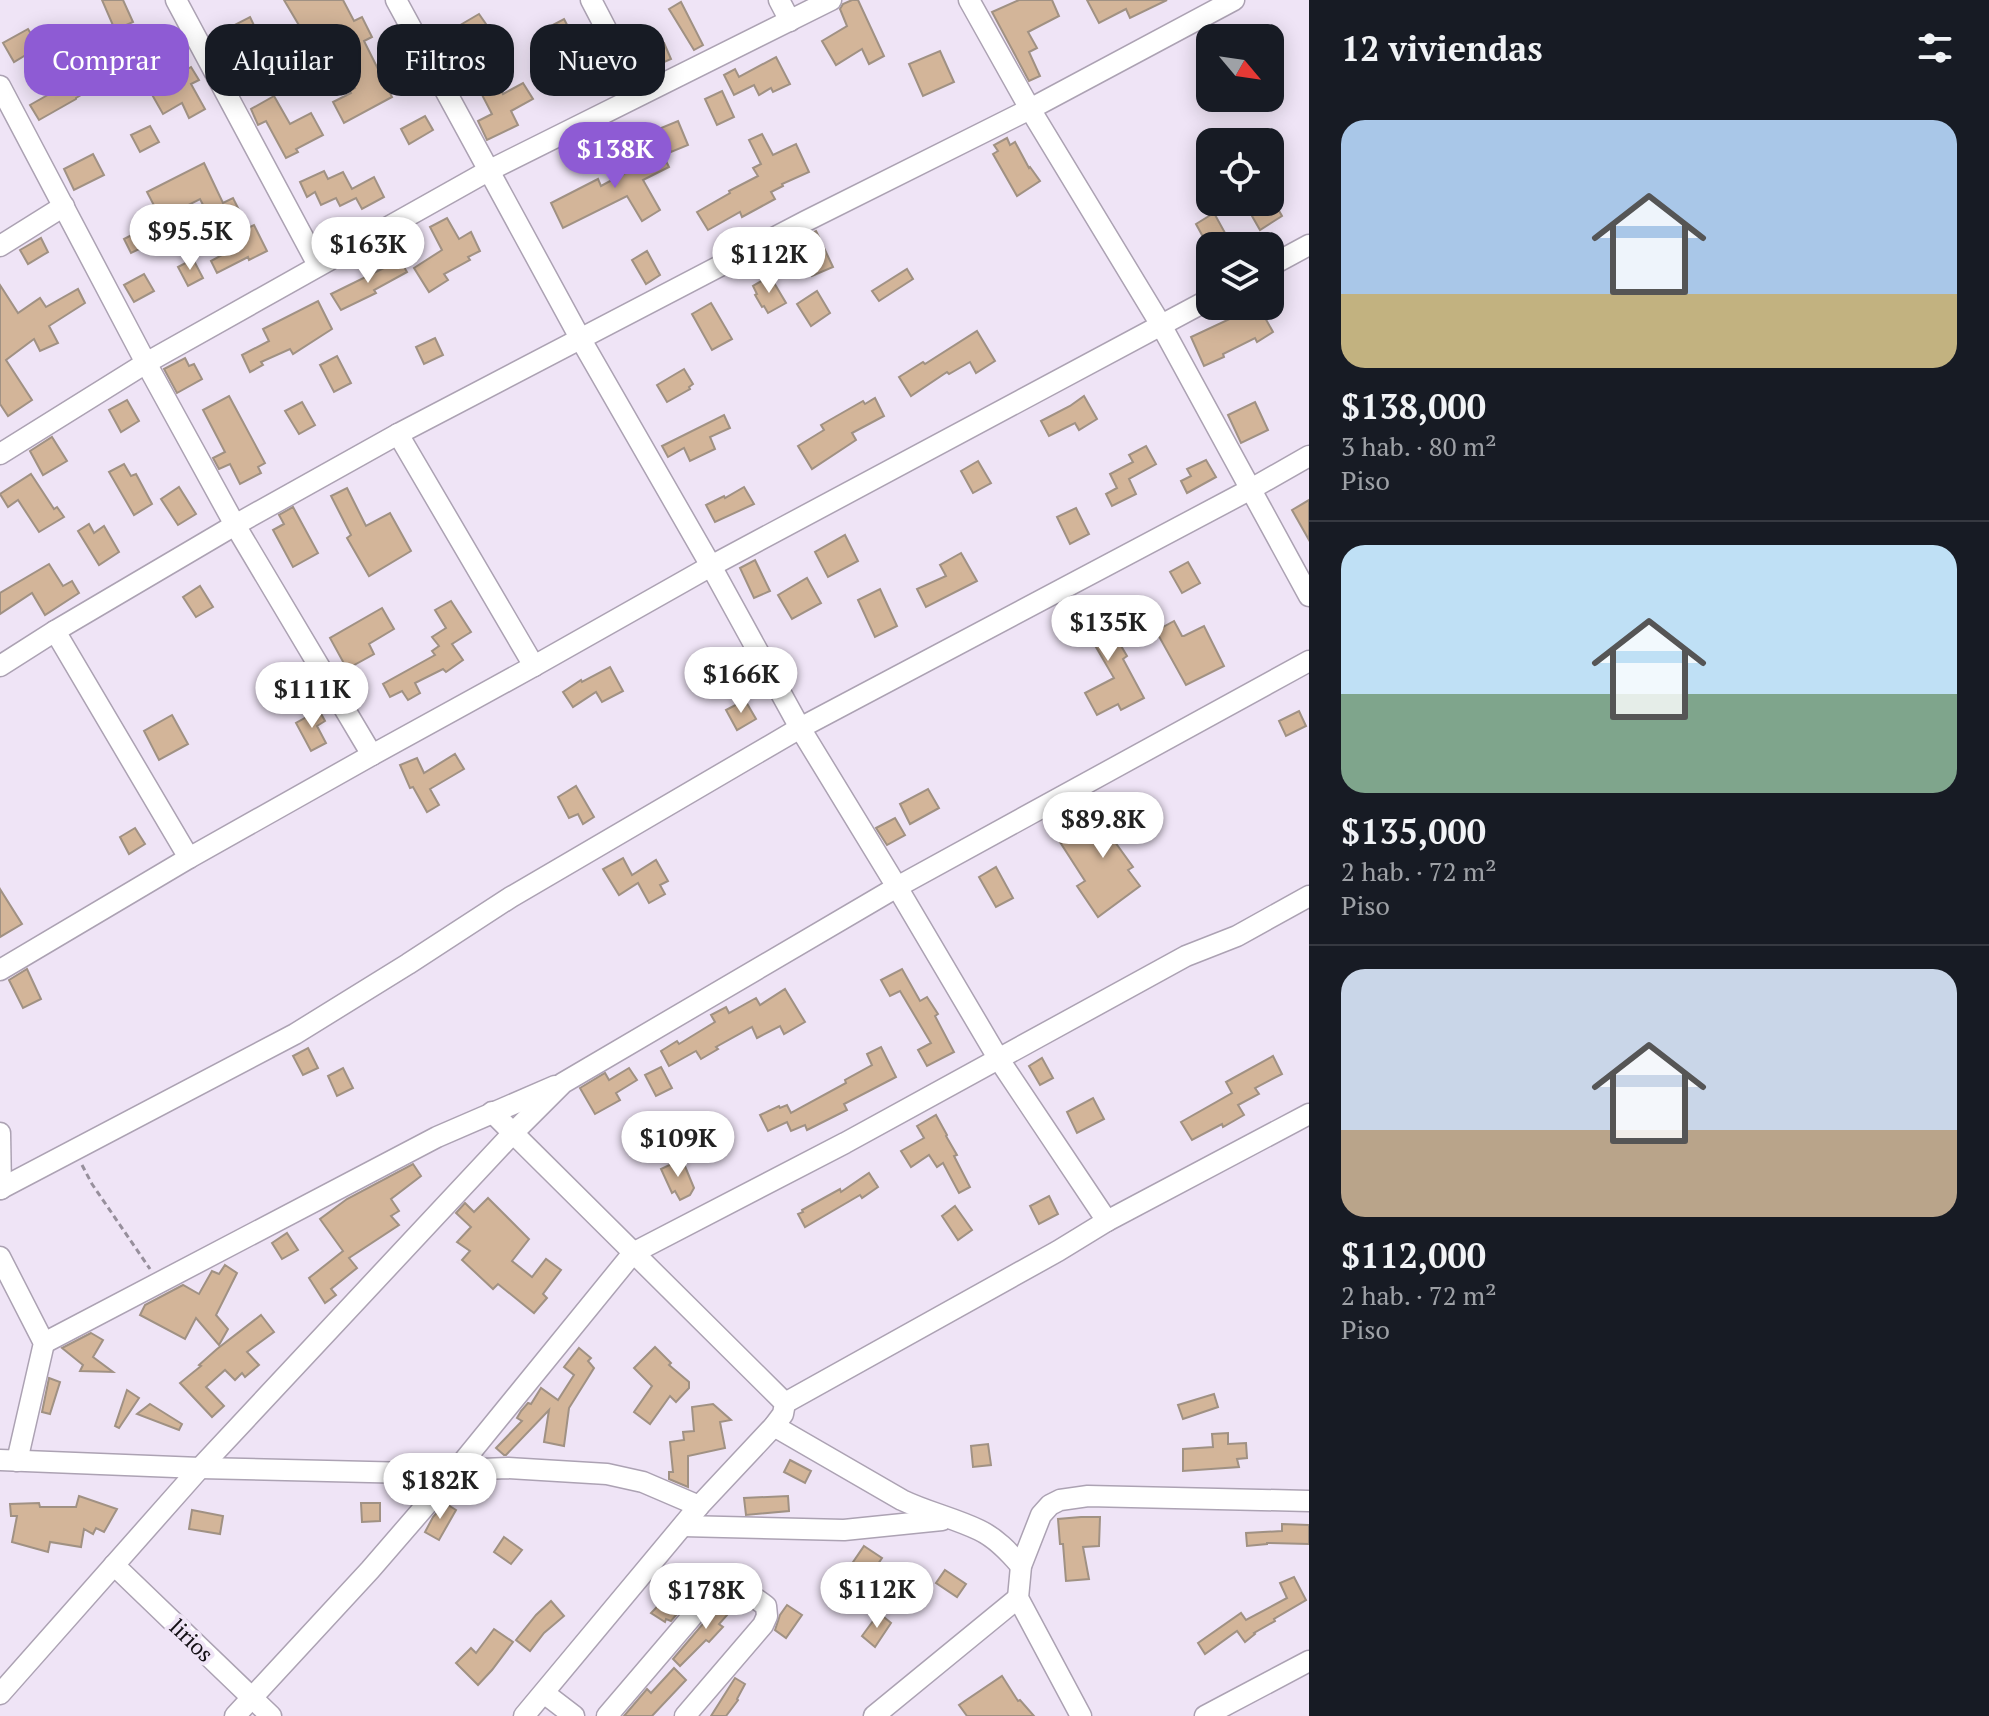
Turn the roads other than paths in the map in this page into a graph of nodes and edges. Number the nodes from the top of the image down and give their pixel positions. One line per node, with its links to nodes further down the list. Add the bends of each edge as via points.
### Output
1 (176, 0): 19 (street)
2 (396, 0): 14 (street)
3 (591, 0): 9 (street)
4 (779, 0): 8 (street)
5 (831, 0): 8 (street)
6 (969, 0): 13 (street)
7 (1234, 0): 13 (street)
8 (790, 21): 10 (street)
9 (604, 24)
10 (665, 82)
11 (0, 86): 15 (street)
12 (636, 96): 14 (street)
13 (1030, 109): 21 (street); 22 (street)
14 (488, 171): 19 (street); 22 (street)
15 (64, 206): 17 (street); 23 (street)
16 (1309, 245): 18 (street)
17 (0, 246)
18 (1284, 258)
19 (318, 265): 23 (street)
20 (1196, 306): 21 (street)
21 (1161, 325): 27 (street); 29 (street)
22 (580, 338): 24 (street); 29 (street)
23 (146, 363): 25 (street); 28 (street)
24 (398, 434): 28 (street); 34 (street)
25 (0, 454)
26 (1309, 456): 27 (street)
27 (1251, 489): 30 (street); 35 (street)
28 (235, 525): 31 (street); 36 (street)
29 (711, 566): 34 (street); 35 (street)
30 (1309, 596)
31 (55, 631): 33 (street); 37 (street)
32 (1309, 661): 38 (street)
33 (0, 666)
34 (534, 666): 36 (street)
35 (800, 728): 38 (street); 47 (street, via 511,897 295,1034)
36 (372, 755): 37 (street)
37 (189, 858): 40 (street)
38 (897, 887): 41 (street); 42 (street)
39 (1309, 896): 41 (street)
40 (0, 969)
41 (998, 1058): 48 (street); 49 (street)
42 (563, 1083): 43 (street); 46 (street)
43 (492, 1112): 46 (street); 51 (street)
44 (1309, 1114): 48 (street)
45 (0, 1133): 47 (street)
46 (513, 1133): 49 (street); 55 (street)
47 (0, 1189)
48 (1107, 1221): 52 (street)
49 (633, 1253): 52 (street); 56 (street)
50 (0, 1257): 51 (street)
51 (44, 1343): 54 (street)
52 (785, 1403): 53 (street)
53 (774, 1426): 58 (street); 59 (street, via 902,1500)
54 (9, 1460): 55 (street)
55 (200, 1468): 56 (street); 61 (street)
56 (453, 1474): 58 (street, via 508,1468 607,1474 643,1482); 67 (street)
57 (1309, 1501): 62 (street, via 1088,1496 1060,1500 1041,1515)
58 (699, 1506): 60 (street)
59 (949, 1520): 60 (street, via 844,1530); 62 (street, via 980,1530)
60 (683, 1526): 65 (street)
61 (114, 1565): 66 (street); 67 (street, lirios)
62 (1021, 1566): 63 (street)
63 (1018, 1598): 74 (street); 75 (street)
64 (1309, 1661): 76 (street)
65 (544, 1693): 70 (street); 71 (street)
66 (0, 1694)
67 (252, 1697): 68 (street); 69 (street, lirios)
68 (235, 1716)
69 (271, 1716)
70 (524, 1716)
71 (574, 1716)
72 (607, 1716): 73 (street, via 718,1586 747,1592 766,1606 763,1625)
73 (685, 1716)
74 (874, 1716)
75 (1081, 1716)
76 (1205, 1716)

